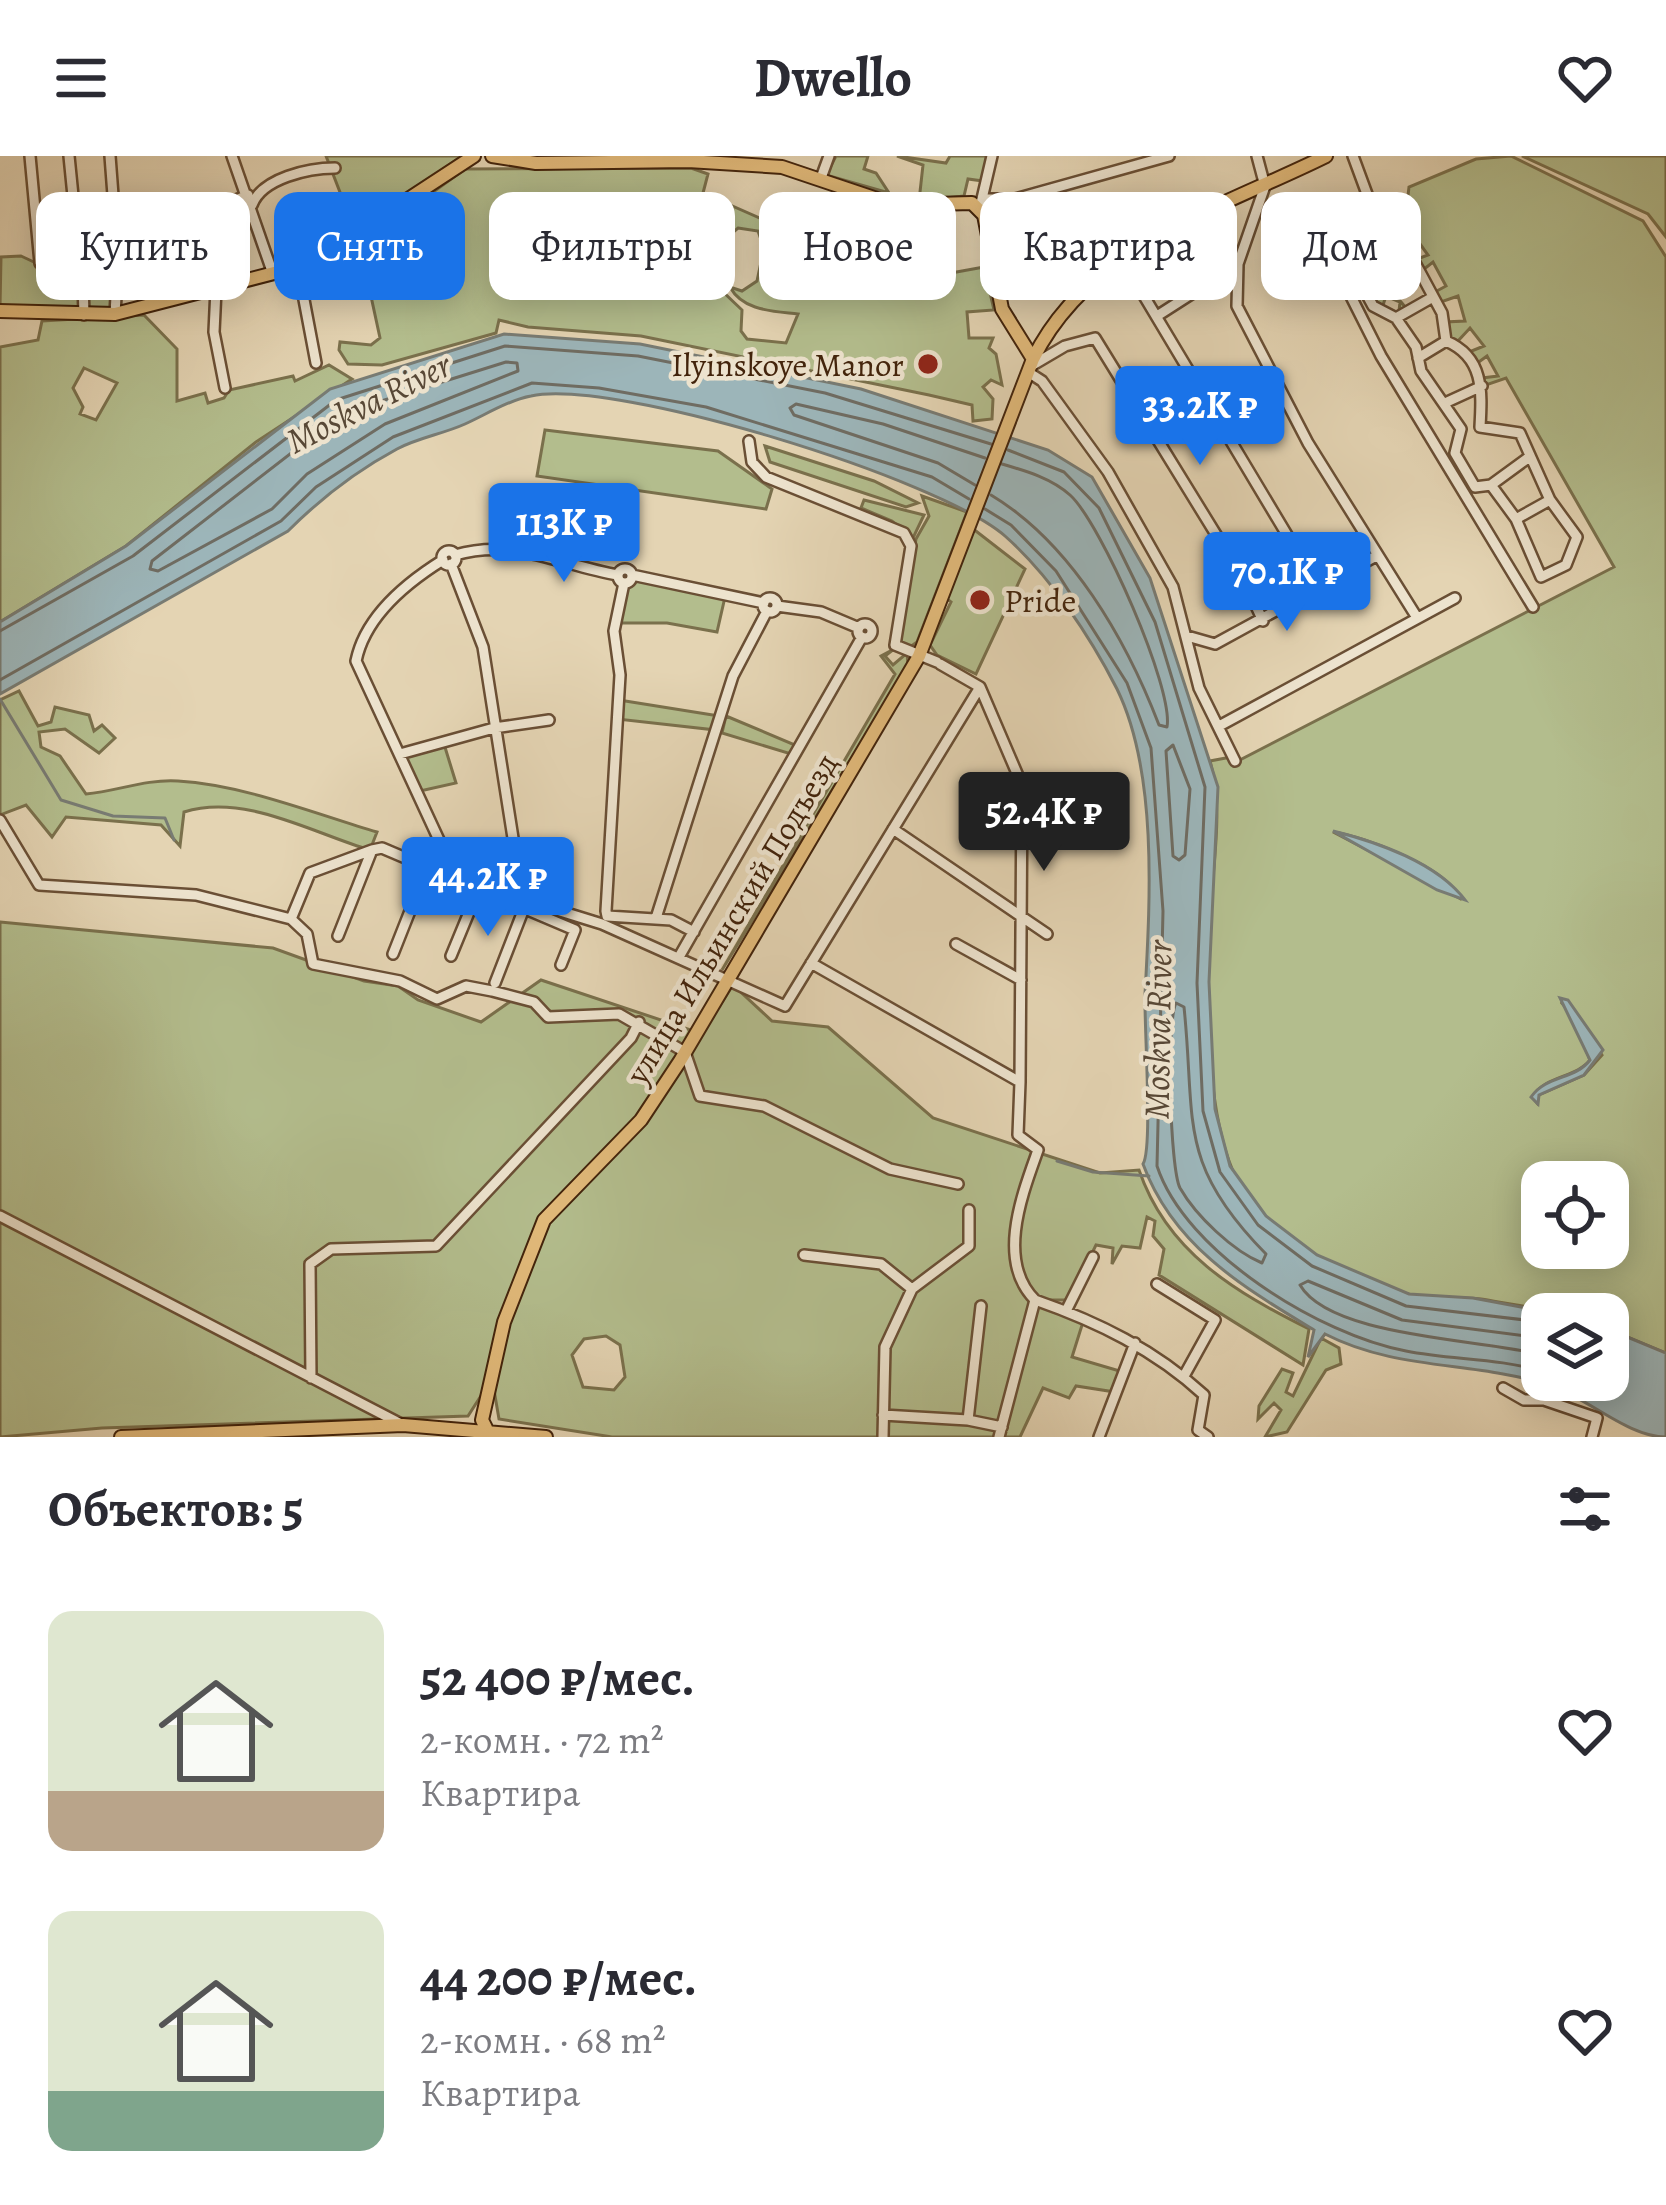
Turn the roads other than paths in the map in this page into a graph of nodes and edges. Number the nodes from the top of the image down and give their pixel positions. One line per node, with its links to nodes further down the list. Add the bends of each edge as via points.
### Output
1 (30, 156): 26 (street)
2 (69, 156): 16 (street)
3 (112, 156): 17 (street)
4 (232, 156): 18 (street)
5 (474, 156): 19 (main road)
6 (492, 156): 14 (main road, via 536,164 782,167)
7 (829, 156): 14 (street)
8 (992, 156): 20 (street)
9 (1169, 156): 21 (street)
10 (1257, 156): 15 (street)
11 (1326, 156): 15 (main road)
12 (1353, 156): 22 (street)
13 (335, 168): 24 (street, via 305,171)
14 (821, 178): 25 (main road, via 895,205)
15 (1265, 186): 23 (main road); 27 (street)
16 (73, 192)
17 (114, 192)
18 (247, 192)
19 (420, 192)
20 (983, 192)
21 (1044, 192)
22 (1366, 192)
23 (1237, 199)
24 (250, 200): 28 (street)
25 (980, 202)
26 (36, 220)
27 (1238, 265): 45 (street); 61 (street, via 1237,306)
28 (273, 274): 30 (main road)
29 (1421, 274): 31 (street)
30 (250, 280)
31 (1433, 297): 46 (street); 47 (street)
32 (84, 300): 44 (street)
33 (115, 300): 43 (street)
34 (174, 300): 43 (main road)
35 (216, 300): 52 (street)
36 (304, 300): 49 (street)
37 (1002, 300): 50 (main road)
38 (1071, 300): 50 (main road, улица Ильинский Подъезд)
39 (1147, 300): 45 (street)
40 (1352, 300): 67 (street)
41 (1370, 300): 46 (street)
42 (0, 311): 44 (main road)
43 (115, 314): 44 (main road)
44 (84, 315)
45 (1157, 316): 64 (street)
46 (1396, 318): 48 (street)
47 (1446, 341): 48 (street); 51 (street, via 1463,348)
48 (1418, 358): 53 (street)
49 (316, 362)
50 (1031, 366): 69 (street, via 1095,338); 71 (street, via 1108,472 1179,599); 73 (main road, улица Ильинский Подъезд)
51 (1482, 386): 53 (street); 54 (street)
52 (225, 388)
53 (1447, 402): 55 (street)
54 (1480, 427): 55 (street); 57 (street, via 1520,433)
55 (1461, 429): 58 (street, via 1455,453 1475,487)
56 (749, 440): 72 (street, via 752,462 766,477 886,521 908,538)
57 (1528, 458): 58 (street); 59 (street)
58 (1491, 485): 60 (street)
59 (1550, 500): 60 (street); 60 (street, via 1577,537 1566,565 1541,577)
60 (1516, 519)
61 (1378, 555): 64 (street); 68 (street)
62 (450, 560): 63 (street, via 508,547); 77 (street, via 484,647); 78 (street, via 395,596 355,658)
63 (625, 578): 66 (street); 90 (street, via 614,632 620,675 606,911)
64 (1320, 590): 69 (street)
65 (1455, 598): 68 (street)
66 (769, 607): 70 (street, via 821,612); 90 (street, via 733,676)
67 (1533, 608)
68 (1416, 616): 76 (street, via 1414,624)
69 (1263, 621): 71 (street, via 1216,644)
70 (864, 633): 72 (street); 93 (street)
71 (1187, 636): 76 (street, via 1199,688)
72 (895, 645): 73 (street)
73 (919, 656): 74 (street); 102 (main road, улица Ильинский Подъезд)
74 (980, 687): 81 (street); 89 (street, via 1021,776)
75 (549, 720): 77 (street)
76 (1221, 725): 79 (street)
77 (494, 728): 78 (street); 84 (street)
78 (400, 754): 84 (street, via 454,864)
79 (1235, 761)
80 (0, 820): 91 (street, via 39,885 196,895)
81 (893, 829): 89 (street); 100 (street)
82 (372, 850): 83 (street, via 376,840); 91 (street, via 310,872); 95 (street)
83 (428, 866): 85 (street); 88 (street); 97 (street)
84 (521, 889): 86 (street)
85 (477, 893): 87 (street); 98 (street)
86 (561, 902)
87 (523, 911): 92 (street); 104 (street)
88 (581, 916): 92 (street); 99 (street)
89 (1021, 917): 94 (street); 103 (street)
90 (656, 918): 93 (street)
91 (291, 919): 105 (street, via 307,934 313,964 400,981 437,999 466,986 534,1002 548,1017 619,1014)
92 (575, 930): 101 (street)
93 (694, 932): 99 (street)
94 (1047, 934)
95 (338, 936)
96 (956, 944): 103 (street)
97 (393, 954)
98 (451, 956)
99 (680, 957): 102 (street)
100 (811, 963): 102 (street, via 785,1006); 107 (street)
101 (561, 965)
102 (728, 976): 106 (main road, улица Ильинский Подъезд)
103 (1021, 980): 107 (street)
104 (495, 983)
105 (638, 1022): 106 (street); 120 (street, via 436,1246 332,1249 310,1264)
106 (685, 1052): 108 (street, via 700,1096 764,1106 890,1169); 123 (main road, улица Ильинский Подъезд, via 641,1120 544,1220 504,1322)
107 (1020, 1082): 115 (street, via 1018,1135 1038,1150 1014,1236 1018,1274)
108 (958, 1184)
109 (969, 1210): 114 (street, via 969,1246)
110 (0, 1216): 120 (street)
111 (804, 1255): 114 (street, via 881,1264)
112 (1093, 1257): 117 (street)
113 (1157, 1284): 119 (street, via 1215,1320)
114 (913, 1289): 122 (street, via 885,1347)
115 (1035, 1300): 117 (street); 126 (street)
116 (981, 1306): 124 (street)
117 (1066, 1311): 118 (street)
118 (1135, 1342): 119 (street); 131 (street)
119 (1184, 1376): 132 (street, via 1204,1395 1198,1430)
120 (311, 1378): 125 (street)
121 (1503, 1388): 133 (street, via 1597,1418)
122 (883, 1415): 124 (street); 130 (street)
123 (488, 1420): 125 (main road); 129 (main road)
124 (968, 1420): 126 (street)
125 (403, 1425): 127 (main road)
126 (1000, 1432)
127 (310, 1433): 128 (main road)
128 (121, 1437)
129 (546, 1437)
130 (883, 1437)
131 (1099, 1437)
132 (1208, 1437)
133 (1592, 1437)

